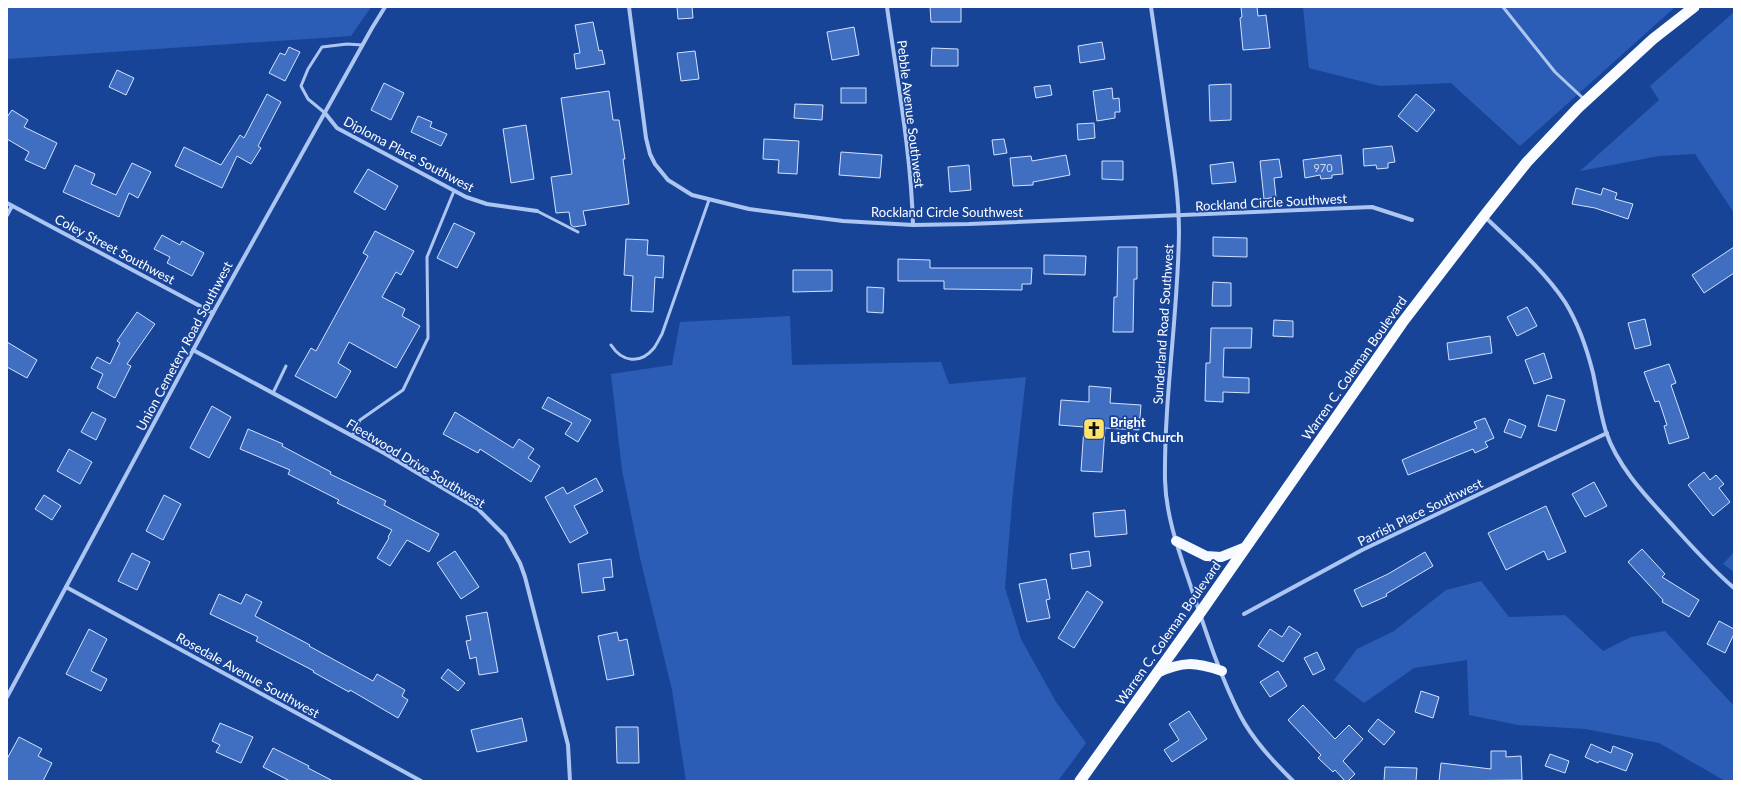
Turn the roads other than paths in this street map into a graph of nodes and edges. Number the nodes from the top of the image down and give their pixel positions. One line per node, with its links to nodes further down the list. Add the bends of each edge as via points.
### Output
1 (385, 7): 7 (street, Union Cemetery Road Southwest)
2 (629, 7): 11 (street, Rockland Circle Southwest, via 650,154 668,180 692,195)
3 (887, 7): 19 (street, Pebble Avenue Southwest, via 906,140)
4 (1151, 7): 16 (street, Sunderland Road Southwest, via 1174,167)
5 (1503, 7): 8 (lane, via 1555,72)
6 (1694, 7): 8 (highway, Warren C. Coleman Boulevard, via 1653,39)
7 (362, 45): 9 (street, Union Cemetery Road Southwest); 9 (lane, via 322,47 308,69 301,86 308,99)
8 (1586, 101): 17 (highway, Warren C. Coleman Boulevard, via 1527,162)
9 (325, 113): 10 (street, Diploma Place Southwest, via 337,128); 21 (street, Union Cemetery Road Southwest)
10 (454, 191): 14 (street, Diploma Place Southwest, via 466,198 487,204); 27 (lane, via 427,257 428,338 403,390 360,420)
11 (709, 200): 19 (street, Rockland Circle Southwest, via 749,209 828,219); 22 (lane, via 662,334 654,348 639,358 631,359 617,354)
12 (7, 203): 13 (street, Coley Street Southwest)
13 (12, 206): 15 (street); 21 (street, Coley Street Southwest)
14 (537, 211): 20 (lane)
15 (7, 215)
16 (1178, 216): 18 (street, Rockland Circle Southwest, via 1372,207); 19 (street, Rockland Circle Southwest); 28 (street, Sunderland Road Southwest, via 1176,300 1166,425 1165,482)
17 (1484, 216): 26 (street, via 1543,274 1564,302 1580,333); 29 (highway, Warren C. Coleman Boulevard, via 1402,323)
18 (1412, 220)
19 (912, 224)
20 (578, 232)
21 (213, 313): 23 (street, Union Cemetery Road Southwest)
22 (611, 345)
23 (193, 350): 25 (street, Fleetwood Drive Southwest); 30 (street, Union Cemetery Road Southwest)
24 (286, 366): 25 (lane)
25 (273, 393): 27 (street, Fleetwood Drive Southwest)
26 (1607, 433): 31 (street, via 1616,456 1642,493 1716,573); 33 (street, Parrish Place Southwest, via 1362,550)
27 (352, 436): 38 (street, Fleetwood Drive Southwest, via 478,509 505,536 525,576 568,745)
28 (1176, 541): 29 (main road, via 1206,556 1221,557); 32 (street, Sunderland Road Southwest)
29 (1246, 547): 32 (highway, Warren C. Coleman Boulevard)
30 (66, 587): 36 (street, Union Cemetery Road Southwest); 37 (street, Rosedale Avenue Southwest)
31 (1734, 588)
32 (1200, 613): 34 (street, Sunderland Road Southwest); 35 (highway, Warren C. Coleman Boulevard)
33 (1244, 614)
34 (1222, 671): 35 (main road, via 1192,663 1171,666); 40 (street, Sunderland Road Southwest, via 1240,715 1257,742)
35 (1157, 673): 39 (highway, Warren C. Coleman Boulevard)
36 (7, 697)
37 (421, 781)
38 (570, 781)
39 (1080, 781)
40 (1293, 781)

